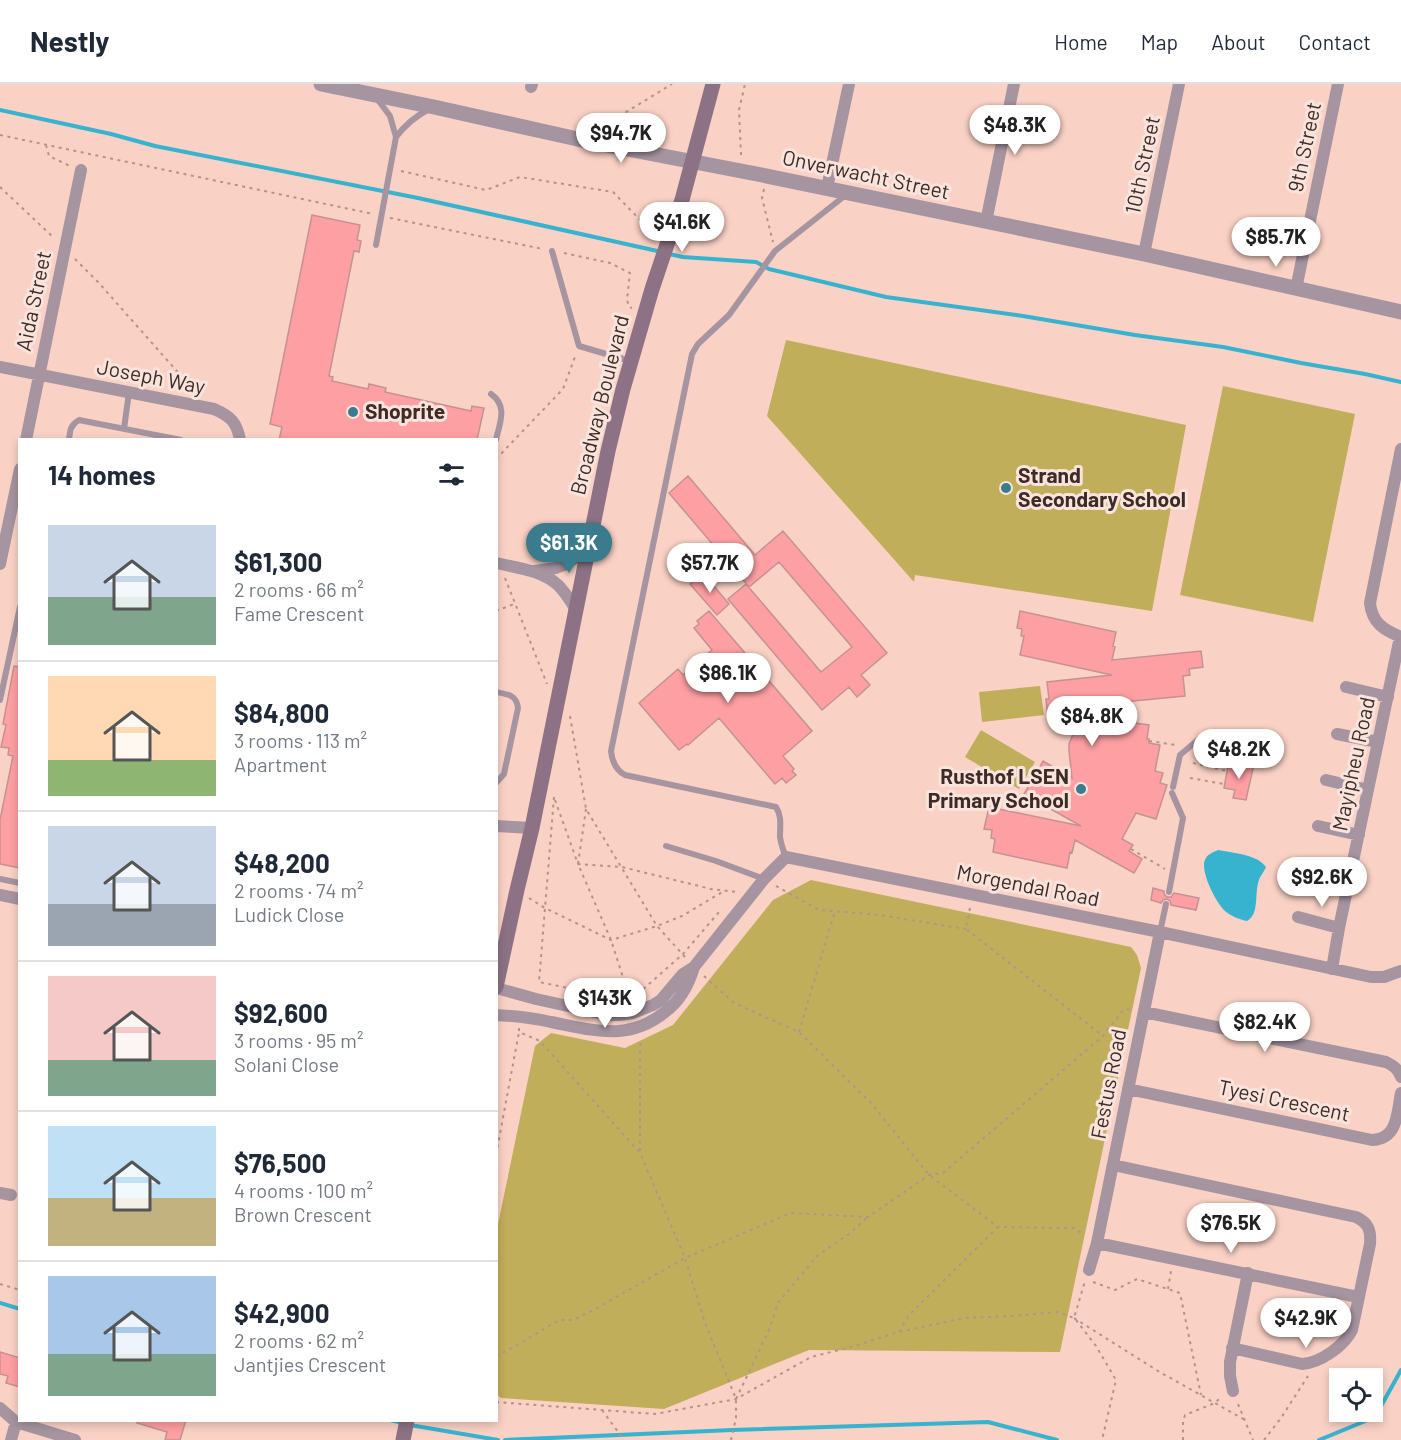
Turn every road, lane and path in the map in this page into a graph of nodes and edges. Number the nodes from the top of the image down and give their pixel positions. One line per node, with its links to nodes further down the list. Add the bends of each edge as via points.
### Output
1 (321, 84): 9 (street, Onverwacht Street)
2 (672, 84): 13 (path, via 595,131)
3 (713, 84): 16 (main road, Broadway Boulevard)
4 (745, 84): 15 (path, via 739,110)
5 (849, 84): 21 (street)
6 (1014, 84): 24 (street)
7 (1179, 84): 30 (street, 10th Street)
8 (1338, 84): 31 (street, 9th Street)
9 (373, 95): 10 (street, Onverwacht Street); 12 (lane, via 387,110)
10 (434, 107): 12 (lane, via 409,122); 13 (street, Onverwacht Street)
11 (0, 135): 14 (path)
12 (396, 137): 18 (lane)
13 (591, 142): 16 (street, Onverwacht Street)
14 (46, 145): 17 (path, via 49,156); 23 (path)
15 (741, 156)
16 (693, 161): 19 (street, Onverwacht Street); 25 (main road, Broadway Boulevard)
17 (81, 170): 27 (street, Aida Street)
18 (390, 171): 23 (lane); 25 (path, via 486,190 520,177 613,192 646,226)
19 (768, 176): 21 (street, Onverwacht Street); 29 (path, via 762,198)
20 (0, 187): 27 (path)
21 (827, 188): 22 (street, Onverwacht Street)
22 (849, 193): 24 (street, Onverwacht Street); 29 (lane)
23 (381, 216): 26 (lane); 28 (path)
24 (986, 222): 30 (street, Onverwacht Street)
25 (671, 233): 32 (main road, Broadway Boulevard)
26 (376, 245)
27 (65, 248): 37 (street, Aida Street); 40 (path)
28 (552, 251): 32 (path, via 610,262 630,273 629,307); 34 (lane)
29 (775, 251): 85 (lane, via 729,315 692,354 611,757 625,775 776,807)
30 (1144, 254): 31 (street, Onverwacht Street)
31 (1296, 289): 33 (street, Onverwacht Street)
32 (645, 312): 35 (main road, Broadway Boulevard)
33 (1401, 312)
34 (579, 346): 35 (lane); 48 (path, via 563,389)
35 (630, 362): 50 (main road, Broadway Boulevard)
36 (0, 367): 37 (street, Joseph Way)
37 (39, 375): 38 (street, Joseph Way); 42 (street, Aida Street)
38 (129, 392): 40 (street, Joseph Way); 41 (lane)
39 (491, 394): 46 (lane, via 501,410)
40 (214, 409): 45 (street, Joseph Way, via 234,422)
41 (124, 429): 43 (lane, via 79,420 70,429); 44 (lane)
42 (26, 438)
43 (69, 438)
44 (171, 438)
45 (240, 438)
46 (496, 438)
47 (1401, 449): 58 (street, via 1370,603 1381,627)
48 (498, 457)
49 (18, 479): 52 (street)
50 (587, 550): 53 (street, via 564,565); 55 (main road, Broadway Boulevard)
51 (498, 563): 53 (street); 54 (path)
52 (0, 564)
53 (535, 571): 55 (street, via 560,586)
54 (514, 604): 56 (path); 63 (path)
55 (576, 608): 63 (main road, Broadway Boulevard)
56 (498, 609)
57 (18, 617): 62 (lane)
58 (1401, 637): 61 (street, Mayipheu Road)
59 (1346, 687): 61 (street)
60 (498, 692): 73 (lane, via 512,695 518,708 504,774)
61 (1388, 696): 67 (street, Mayipheu Road)
62 (0, 700)
63 (556, 708): 76 (main road, Broadway Boulevard); 78 (path, via 571,716)
64 (1337, 734): 67 (street)
65 (1199, 739): 68 (lane)
66 (1149, 741): 68 (path)
67 (1378, 742): 75 (street, Mayipheu Road)
68 (1188, 747): 90 (lane, via 1179,758 1172,790 1183,818)
69 (1193, 763): 70 (path)
70 (1227, 771)
71 (1191, 778): 74 (path)
72 (1326, 780): 75 (street)
73 (498, 781)
74 (1224, 784)
75 (1368, 790): 82 (street, Mayipheu Road)
76 (538, 797): 77 (path); 81 (main road, Broadway Boulevard)
77 (554, 797): 86 (path); 102 (path)
78 (586, 809): 86 (path); 87 (path)
79 (498, 826): 81 (street)
80 (1318, 826): 82 (street)
81 (532, 828): 95 (main road, Broadway Boulevard)
82 (1359, 835): 93 (street, Mayipheu Road)
83 (666, 846): 89 (lane)
84 (1131, 849): 90 (path)
85 (786, 857): 92 (street); 99 (street, Morgendal Road)
86 (578, 864): 87 (path); 110 (path)
87 (622, 867): 96 (path); 106 (path)
88 (1310, 872): 93 (street)
89 (749, 873): 92 (lane); 96 (path, via 737,892)
90 (1173, 874): 97 (lane)
91 (0, 879): 94 (lane)
92 (764, 879): 104 (path, via 819,910); 112 (street)
93 (1349, 881): 107 (street, Mayipheu Road)
94 (18, 883)
95 (517, 890): 102 (path); 115 (main road, Broadway Boulevard)
96 (724, 891): 106 (path)
97 (1169, 892)
98 (0, 895): 100 (street)
99 (972, 895): 108 (path); 109 (street, Morgendal Road)
100 (18, 899)
101 (1166, 904): 109 (lane)
102 (545, 908): 110 (path); 117 (path, via 539,982)
103 (722, 910): 111 (path)
104 (835, 911): 108 (path); 123 (path)
105 (1298, 917): 107 (street)
106 (657, 926): 110 (path); 111 (path)
107 (1339, 928): 113 (street, Mayipheu Road)
108 (966, 929): 124 (path)
109 (1160, 932): 113 (street, Morgendal Road); 118 (street, Festus Road)
110 (611, 940): 117 (path)
111 (683, 954): 112 (path); 117 (path)
112 (694, 967): 116 (street, via 653,1005 625,1015 609,1015); 121 (street, via 690,982 676,1001); 123 (path, via 734,1003)
113 (1332, 969): 114 (street, Morgendal Road, via 1371,977)
114 (1401, 971)
115 (498, 978)
116 (498, 988)
117 (630, 1001)
118 (1144, 1012): 124 (path, via 1124,1009); 125 (street, via 1386,1062); 126 (street, Festus Road)
119 (498, 1015): 120 (street)
120 (520, 1016): 121 (street, via 600,1032); 122 (path)
121 (644, 1026): 129 (path, via 640,1048)
122 (519, 1032): 128 (path); 129 (path, via 540,1041)
123 (799, 1032): 131 (path, via 870,1103)
124 (1103, 1036): 131 (path, via 943,1173)
125 (1401, 1077)
126 (1128, 1089): 127 (street, Tyesi Crescent, via 1372,1140 1386,1137 1395,1124); 130 (street, Festus Road)
127 (1401, 1093)
128 (498, 1144)
129 (640, 1153): 135 (path)
130 (1113, 1165): 134 (street, Festus Road); 142 (street, via 1364,1220 1371,1235)
131 (929, 1175): 132 (path); 133 (path)
132 (868, 1217): 135 (path, via 791,1213); 150 (path, via 818,1255 778,1303 770,1330)
133 (998, 1227): 134 (path, via 1074,1228); 144 (path, via 909,1314)
134 (1097, 1243): 136 (street); 137 (street, Festus Road)
135 (685, 1258): 146 (path, via 573,1320 559,1320); 150 (path)
136 (1172, 1258): 138 (street); 141 (path)
137 (1089, 1270)
138 (1248, 1273): 142 (street); 145 (street)
139 (0, 1284): 140 (path)
140 (18, 1289)
141 (1168, 1289): 143 (path, via 1137,1279 1115,1290 1086,1280); 149 (path, via 1180,1293)
142 (1358, 1297): 147 (street, via 1348,1339)
143 (1074, 1318): 144 (path, via 1058,1312 964,1318); 149 (path); 163 (path, via 1116,1380)
144 (898, 1332): 150 (path, via 811,1357)
145 (1232, 1348): 147 (street); 148 (street)
146 (498, 1355)
147 (1310, 1364): 166 (path, via 1309,1374)
148 (1232, 1388): 152 (path); 155 (path)
149 (1201, 1395): 152 (path)
150 (735, 1399): 154 (path, via 655,1414); 162 (path, via 736,1418)
151 (498, 1402): 154 (path)
152 (1215, 1403): 155 (path); 164 (path, via 1185,1415)
153 (0, 1408): 156 (street)
154 (602, 1410): 161 (path)
155 (1245, 1420): 165 (path)
156 (16, 1422): 158 (street); 159 (street)
157 (408, 1422): 160 (main road)
158 (11, 1440)
159 (75, 1440)
160 (404, 1440)
161 (624, 1440)
162 (730, 1440)
163 (1102, 1440)
164 (1183, 1440)
165 (1253, 1440)
166 (1264, 1440)

